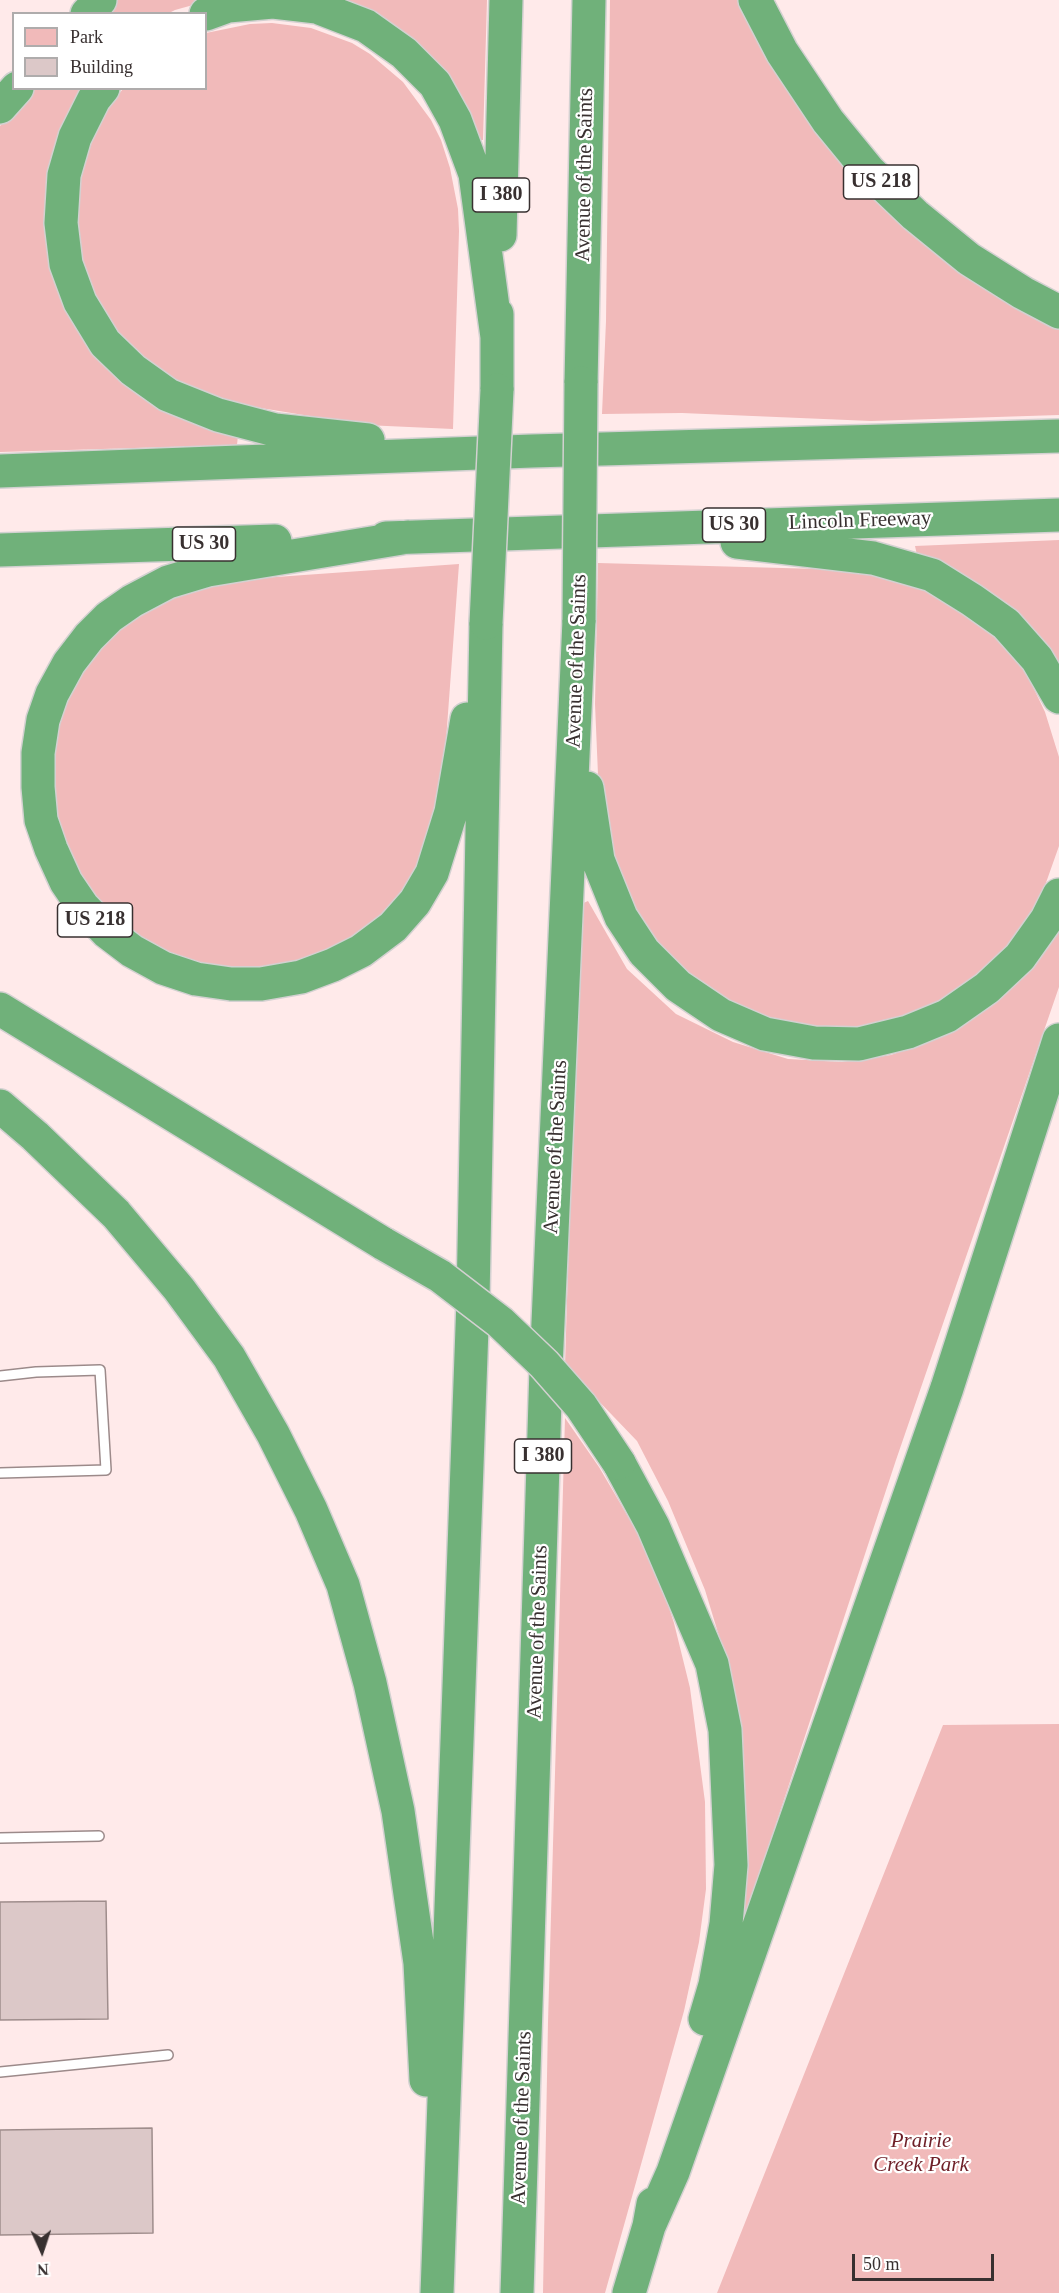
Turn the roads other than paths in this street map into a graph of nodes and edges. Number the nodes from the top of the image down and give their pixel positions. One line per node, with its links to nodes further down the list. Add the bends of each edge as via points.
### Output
1 (100, 0): 5 (highway)
2 (506, 0): 11 (highway, I 380)
3 (589, 0): 19 (highway, Avenue of the Saints / I 380, bridge)
4 (755, 0): 10 (highway, US 218, via 782,52 828,121 869,171 969,259)
5 (89, 12)
6 (207, 14): 11 (highway, via 228,6 273,2 318,7 366,26 404,52 435,84 455,120 475,174)
7 (15, 90): 9 (highway)
8 (101, 90): 13 (highway, via 75,137 64,175 61,223 66,264 80,302 105,343 134,370 168,395 218,415 275,429 358,440)
9 (0, 107)
10 (1059, 312)
11 (497, 337): 20 (highway, I 380, bridge)
12 (1059, 436): 13 (highway)
13 (532, 451): 14 (highway)
14 (0, 471)
15 (1059, 515): 16 (highway, Lincoln Freeway / US 30)
16 (627, 529): 17 (highway, Lincoln Freeway / US 30); 21 (highway, via 873,558 932,575 1006,624 1036,659)
17 (408, 537): 18 (highway, US 30); 20 (highway, US 218, via 208,570 168,582 109,616 89,637 52,694 38,753 41,820 66,882 83,907 132,951 163,968 196,979 261,984 301,977 361,951 393,927 415,902 432,873 451,812)
18 (0, 550)
19 (579, 620): 22 (highway, via 588,801 598,860 621,917 644,952 678,987 721,1014 765,1035 814,1043 859,1044 908,1032 947,1016 987,988 1020,957 1047,920); 35 (highway, Avenue of the Saints / I 380, via 546,1368)
20 (486, 623): 33 (highway, I 380, via 473,1300)
21 (1059, 698)
22 (1059, 895)
23 (0, 1009): 32 (highway, bridge, via 440,1276 501,1322 581,1406 619,1463 653,1526 712,1664 725,1730 731,1865 715,1985 660,2167)
24 (1059, 1040): 32 (highway, via 947,1388 673,2172)
25 (0, 1106): 33 (highway, via 116,1214 229,1357 273,1434 343,1585 370,1683 400,1823 420,1963)
26 (0, 1376): 27 (lane, via 100,1370 106,1470)
27 (0, 1473)
28 (99, 1836): 29 (lane)
29 (0, 1838)
30 (168, 2055): 31 (lane)
31 (0, 2072)
32 (649, 2226): 36 (highway)
33 (438, 2228): 34 (highway, I 380)
34 (437, 2293)
35 (517, 2293)
36 (628, 2293)

